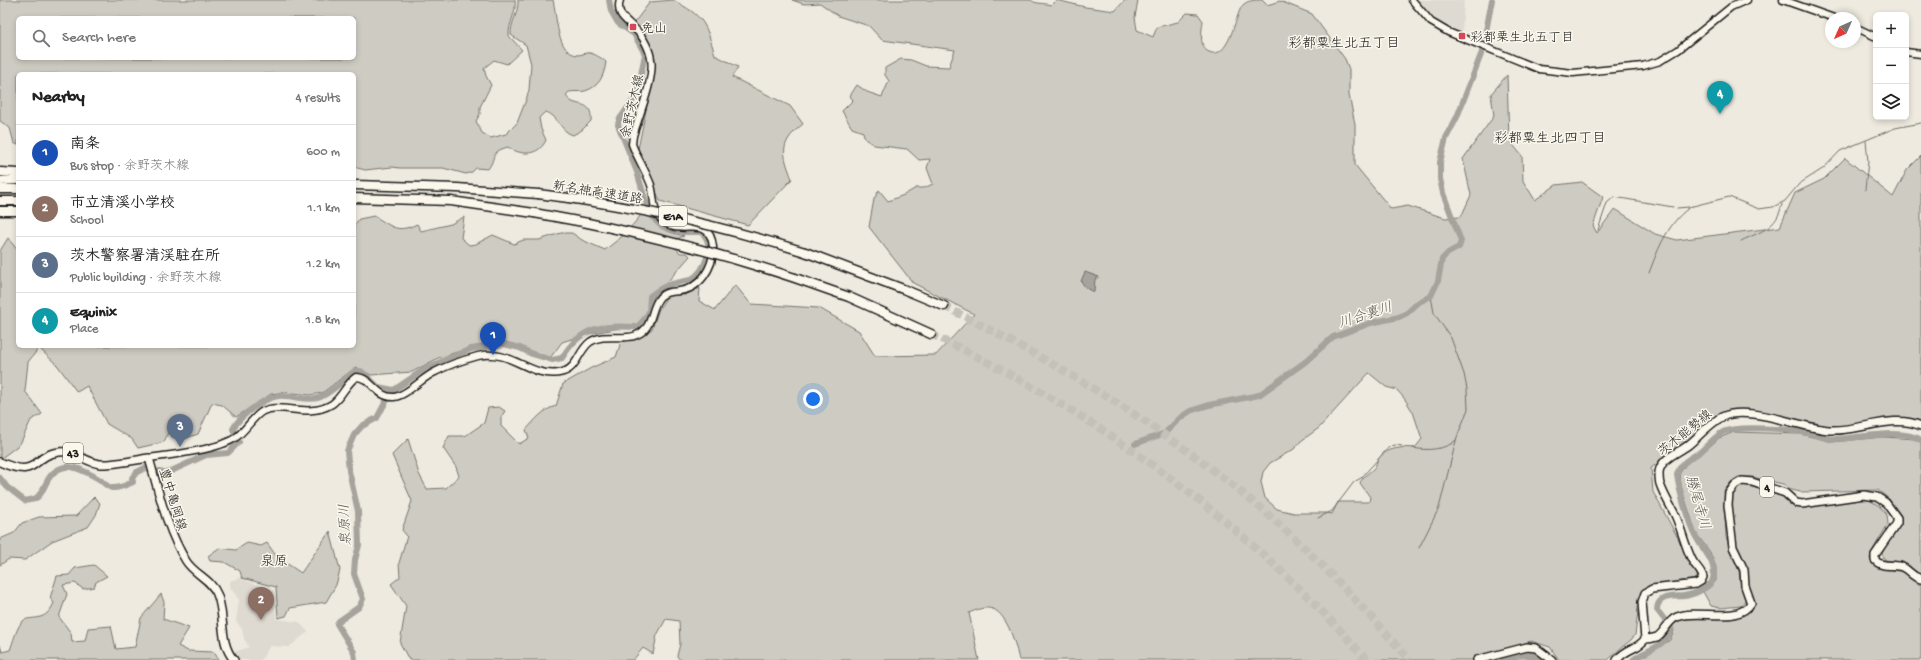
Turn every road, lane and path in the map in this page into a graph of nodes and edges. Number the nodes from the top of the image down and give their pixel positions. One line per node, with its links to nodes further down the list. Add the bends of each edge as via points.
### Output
1 (620, 0): 27 (main road, 余野茨木線, via 622,18 642,36 652,60 650,80 633,136 634,149 650,184 658,215 673,227 699,227 709,234 713,249 709,268 698,283 660,297 650,323 640,333 590,342 573,366 558,373 542,372 503,356 486,355 434,372 400,395 390,396 380,394 364,378 356,377 350,381 337,400 316,410 266,410 233,440 211,447)
2 (1412, 0): 3 (main road, via 1435,24 1473,43 1532,67 1553,72 1583,73 1643,66 1660,61 1670,56 1731,7)
3 (1747, 0)
4 (1782, 0): 5 (main road)
5 (1825, 15)
6 (1861, 30): 7 (main road)
7 (1873, 36)
8 (1909, 52): 9 (main road)
9 (1921, 54)
10 (0, 172): 11 (highway)
11 (16, 173)
12 (0, 180): 13 (highway)
13 (16, 180)
14 (356, 185): 24 (highway, 新名神高速道路 / E1A, bridge, via 457,188 538,194 601,202 686,219 805,252)
15 (0, 189): 16 (highway)
16 (16, 189)
17 (356, 198): 21 (highway, E1A)
18 (0, 201): 19 (highway)
19 (16, 201)
20 (356, 201): 21 (highway)
21 (451, 201): 25 (highway, E1A, bridge, via 575,220 682,244 795,278 849,298)
22 (0, 211): 23 (highway)
23 (16, 211)
24 (944, 306)
25 (931, 334)
26 (1921, 426): 30 (main road, 茨木能勢線, via 1900,421 1829,430 1766,416 1732,414 1723,416 1713,423 1666,460 1659,474 1660,484 1676,517 1690,557 1703,578 1696,584 1652,589 1645,593 1642,602)
27 (149, 458): 28 (main road, 豊中亀岡線 / 43, via 101,464 63,451 50,454 27,468); 31 (main road, 豊中亀岡線, via 174,539 188,564 217,593 225,644)
28 (0, 462)
29 (1921, 579): 30 (main road, 4, via 1913,577 1901,567 1881,564 1875,560 1875,555 1897,523 1897,518 1886,503 1877,497 1864,495 1802,504 1796,503 1785,493 1742,481 1729,493 1728,506 1733,547 1744,570 1745,586 1751,603 1743,611 1720,616 1703,613 1677,617 1658,637)
30 (1645, 639): 34 (main road, via 1640,645 1628,649)
31 (234, 660)
32 (1477, 660): 33 (main road, via 1527,647 1536,648)
33 (1552, 660)
34 (1617, 660)

